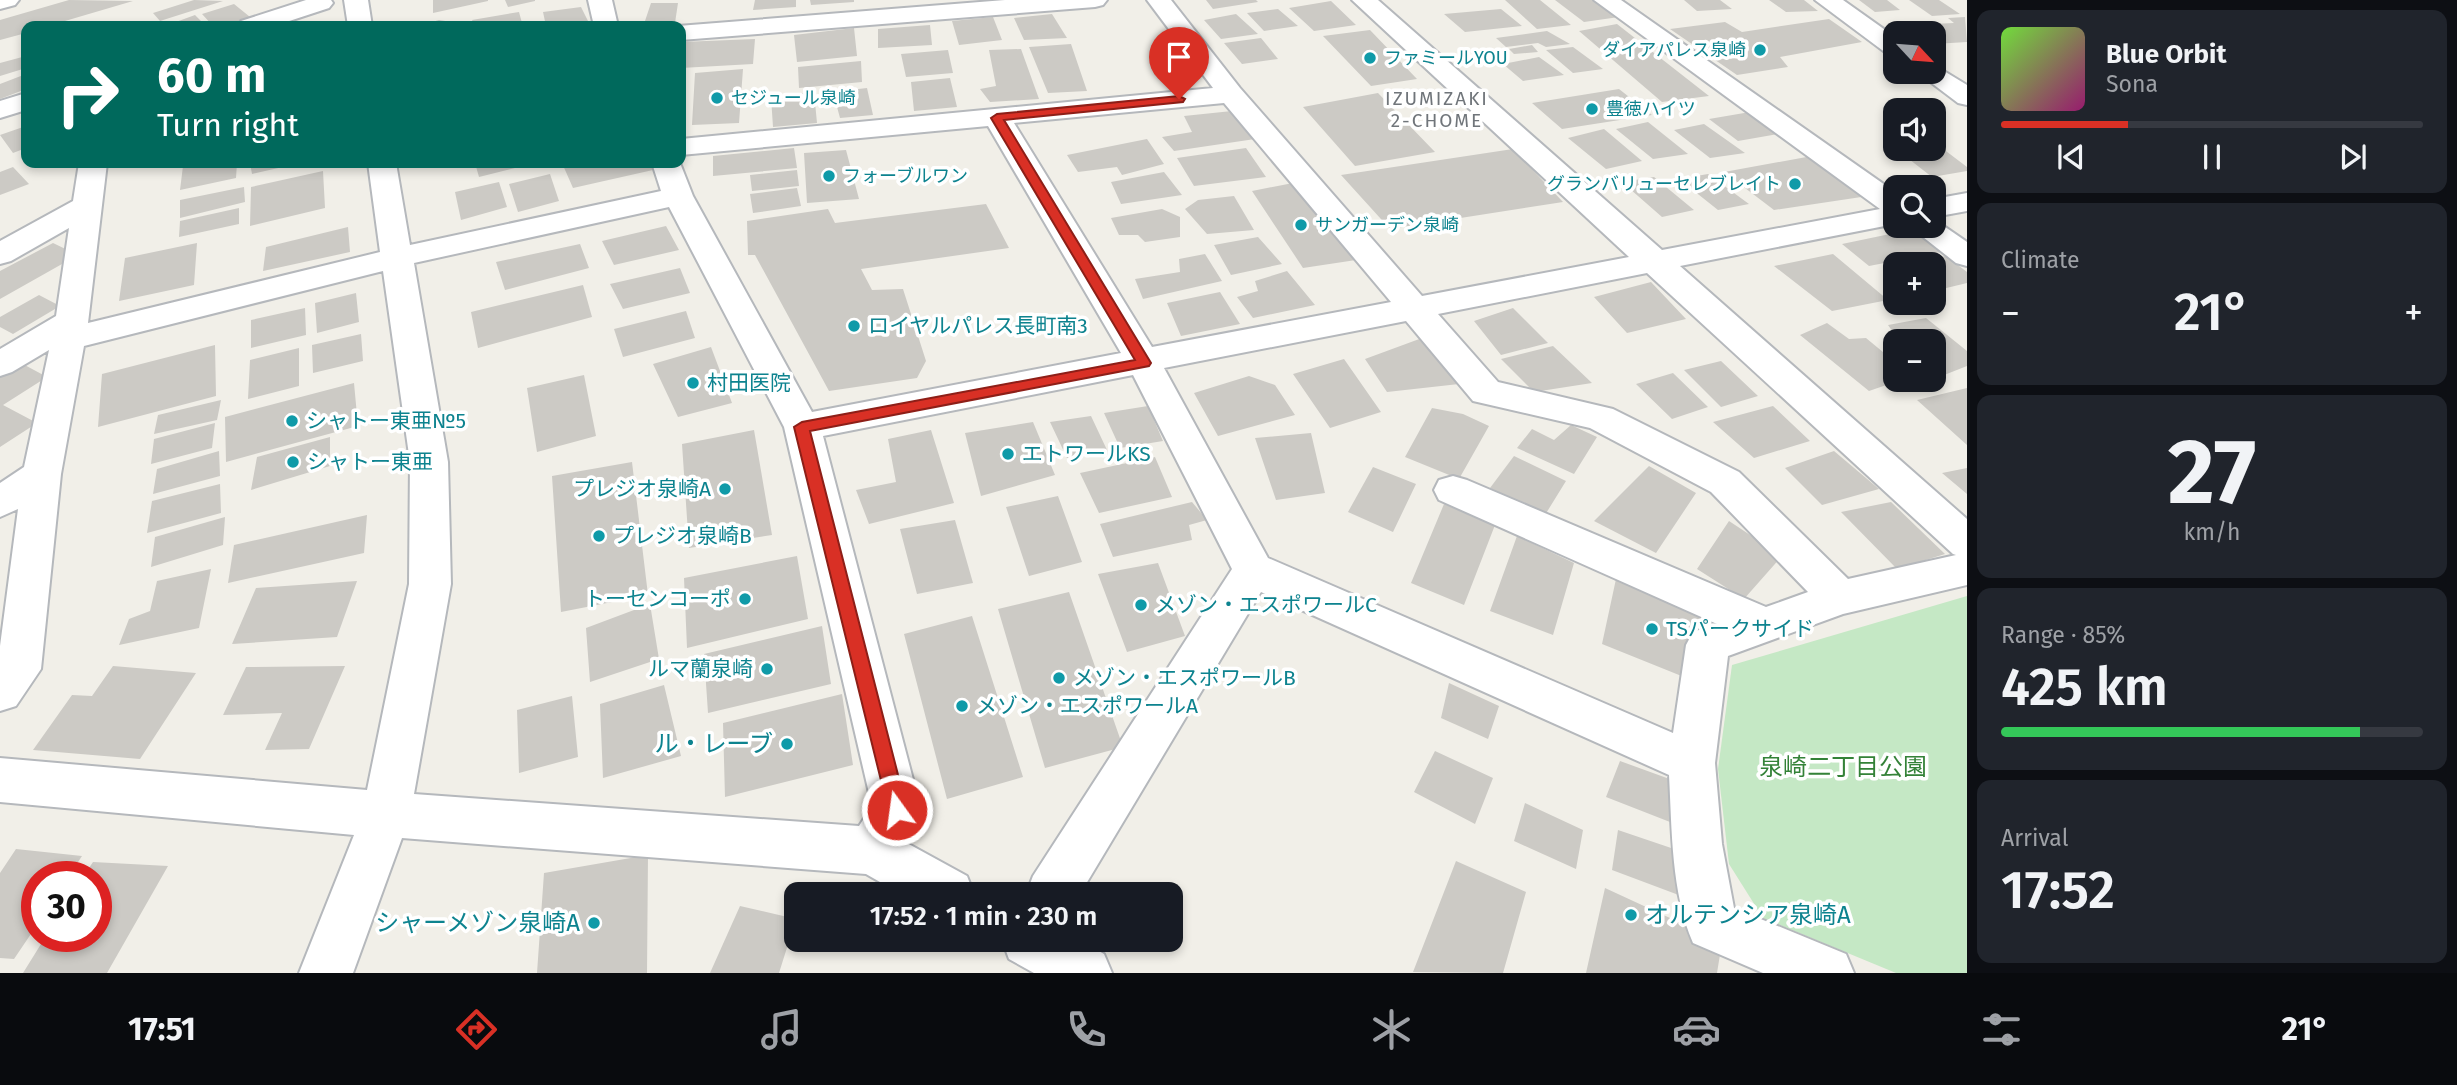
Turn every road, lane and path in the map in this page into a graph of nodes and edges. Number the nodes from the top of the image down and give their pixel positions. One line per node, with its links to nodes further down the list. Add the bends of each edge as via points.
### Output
1 (7, 0): 9 (street)
2 (356, 0): 12 (street)
3 (600, 0): 13 (street)
4 (1095, 0): 14 (street)
5 (1159, 0): 17 (street)
6 (1364, 0): 35 (street)
7 (1606, 0): 26 (street)
8 (1827, 0): 15 (street)
9 (0, 2)
10 (321, 3): 11 (street)
11 (265, 21)
12 (359, 21)
13 (605, 21)
14 (686, 33)
15 (1883, 40)
16 (1946, 83): 18 (street)
17 (1231, 94): 21 (street); 36 (street)
18 (1967, 97)
19 (21, 103): 20 (street)
20 (0, 110)
21 (997, 118): 22 (street); 38 (street)
22 (686, 148)
23 (92, 168): 29 (street)
24 (383, 168): 34 (street)
25 (672, 179): 34 (street); 40 (street)
26 (1883, 197)
27 (1967, 202): 28 (street)
28 (1946, 206)
29 (85, 207): 32 (street); 37 (street)
30 (1883, 217): 35 (street)
31 (1941, 238): 33 (street)
32 (0, 254)
33 (1967, 256)
34 (395, 258): 37 (street); 52 (street, via 429,463 430,584)
35 (1654, 260): 36 (street); 44 (street)
36 (1413, 310): 38 (street); 47 (street, via 1486,392 1600,418 1726,482)
37 (70, 330): 39 (street); 41 (street)
38 (1144, 363): 40 (street); 46 (street)
39 (0, 364)
40 (802, 427): 53 (street, via 897,810)
41 (42, 474): 43 (street); 49 (street, via 19,668)
42 (1453, 490): 48 (street)
43 (0, 502)
44 (1967, 543)
45 (1967, 569): 47 (street)
46 (1253, 570): 50 (street); 55 (street)
47 (1840, 598): 48 (street)
48 (1764, 625): 50 (street, via 1707,645)
49 (0, 692)
50 (1692, 763): 59 (street, via 1697,844 1711,925)
51 (0, 780): 52 (street)
52 (386, 815): 53 (street); 57 (street)
53 (872, 851): 54 (street)
54 (928, 882)
55 (1058, 882)
56 (1049, 952): 58 (street)
57 (326, 973)
58 (1085, 973)
59 (1826, 973)

